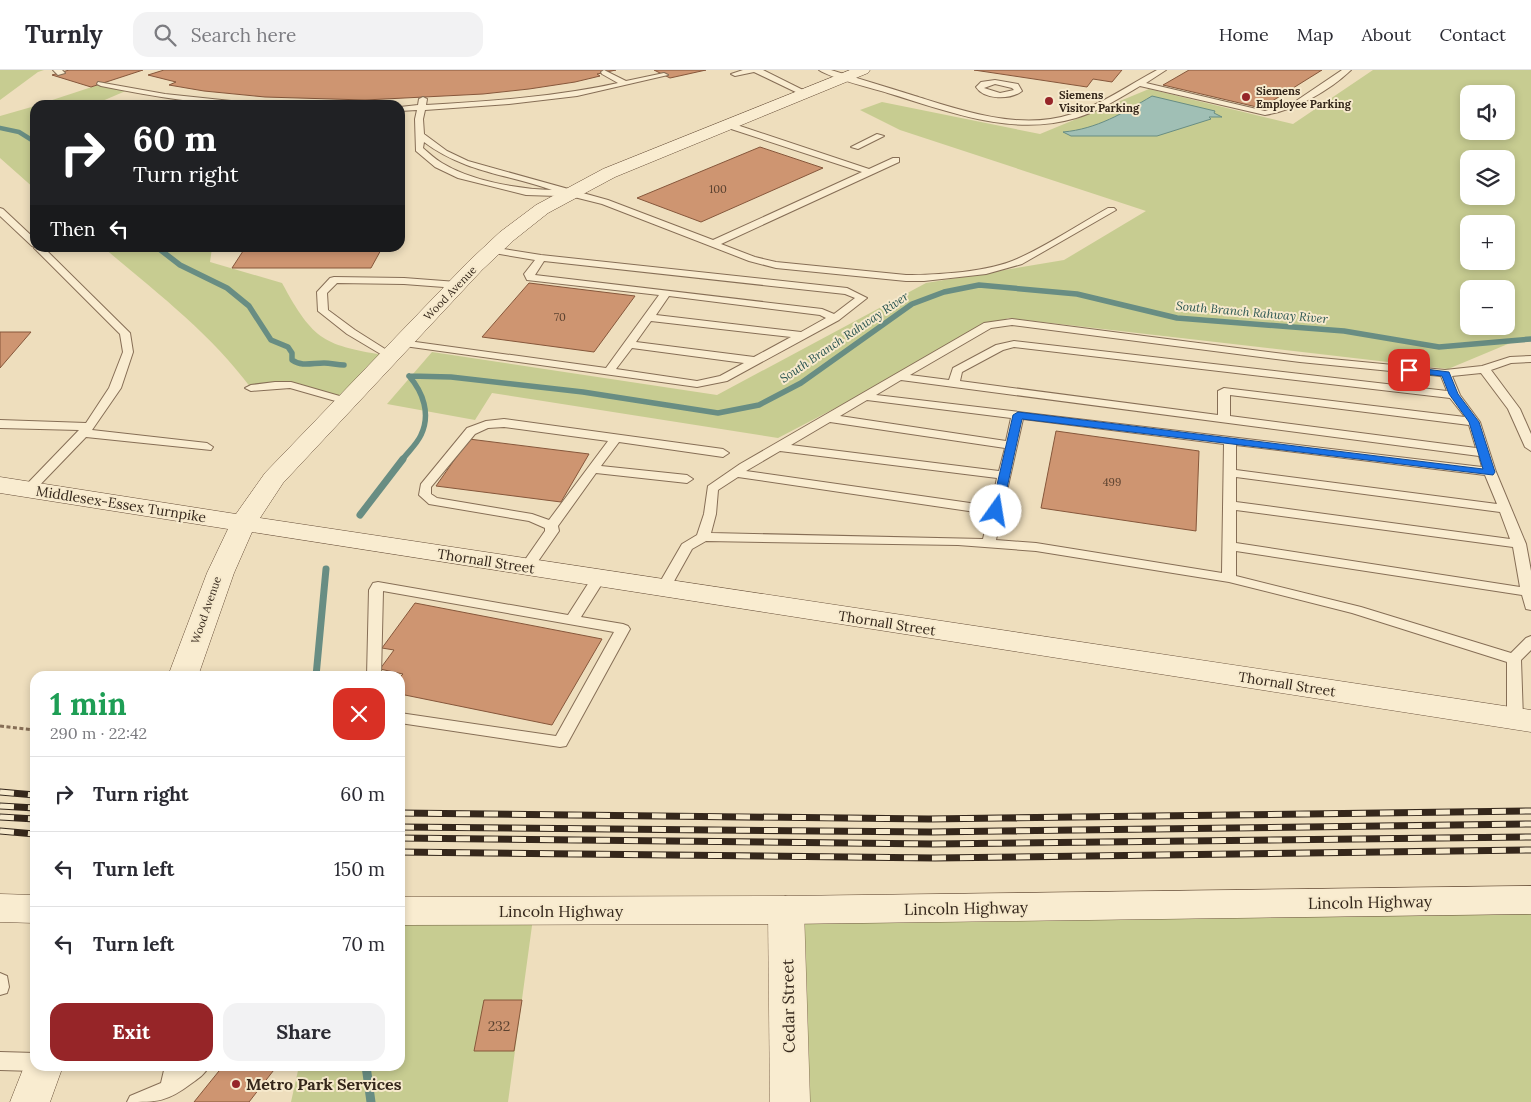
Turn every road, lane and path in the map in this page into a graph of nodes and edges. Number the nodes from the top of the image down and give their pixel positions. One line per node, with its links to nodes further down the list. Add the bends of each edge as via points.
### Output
1 (752, 70): 8 (lane)
2 (758, 70): 14 (lane)
3 (822, 70): 10 (lane)
4 (863, 70): 10 (street, Wood Avenue)
5 (1158, 70): 11 (lane)
6 (1347, 70): 11 (lane, via 1298,104 1282,111 1264,113)
7 (605, 72): 13 (lane)
8 (735, 74)
9 (664, 75): 13 (lane)
10 (846, 78): 11 (lane, via 965,114 1012,122 1037,122 1075,115); 14 (street, Wood Avenue)
11 (1138, 83)
12 (101, 84): 16 (lane)
13 (624, 84): 17 (lane, via 577,94)
14 (808, 94): 19 (street, Wood Avenue)
15 (423, 98): 17 (lane)
16 (203, 100)
17 (421, 108): 18 (lane); 20 (lane)
18 (405, 109)
19 (728, 125): 25 (lane); 27 (street, Wood Avenue, via 620,168)
20 (420, 135): 24 (lane, via 450,156); 26 (lane, via 419,149 424,156 445,170)
21 (880, 136): 22 (lane)
22 (855, 147)
23 (896, 160): 25 (lane)
24 (482, 169): 26 (lane); 27 (lane)
25 (870, 172): 32 (lane)
26 (466, 177): 27 (lane, via 526,192)
27 (569, 193): 32 (lane, via 605,202); 33 (street, Wood Avenue, via 530,218)
28 (1111, 210): 32 (lane, via 1014,264 924,278 767,263)
29 (0, 211): 30 (lane)
30 (4, 220): 31 (lane)
31 (30, 240)
32 (713, 244)
33 (491, 250): 35 (lane); 36 (street, Wood Avenue)
34 (43, 252): 61 (lane, via 125,333 128,352 115,388)
35 (541, 258): 37 (lane, via 529,274 531,278); 39 (lane, via 847,292 862,298)
36 (457, 285): 42 (street, Wood Avenue); 42 (lane, via 334,280 322,292 323,311 351,332)
37 (666, 293): 38 (lane); 39 (lane, via 822,312)
38 (648, 317): 40 (lane); 41 (lane)
39 (834, 318): 40 (lane)
40 (803, 335): 44 (lane)
41 (629, 344): 44 (lane); 47 (lane)
42 (395, 350): 47 (lane); 55 (street, Wood Avenue)
43 (1531, 359): 46 (lane, via 1510,360)
44 (756, 361): 47 (lane, via 723,379 697,384)
45 (1224, 368): 50 (lane, via 1014,344 1000,347 957,370); 52 (lane); 53 (lane)
46 (1484, 369): 48 (lane); 65 (lane, via 1514,409)
47 (608, 372)
48 (1446, 374): 49 (lane, via 1012,322 988,325); 53 (lane)
49 (902, 376): 50 (lane); 54 (lane)
50 (954, 384): 58 (lane)
51 (252, 388): 55 (lane, via 291,385)
52 (1224, 391): 58 (lane); 59 (lane)
53 (1454, 394): 59 (lane)
54 (866, 397): 56 (lane); 57 (lane)
55 (346, 401): 81 (street, Wood Avenue, via 274,478)
56 (1018, 415): 63 (lane); 64 (lane)
57 (828, 418): 64 (lane); 67 (lane)
58 (1224, 419): 69 (lane)
59 (1474, 422): 69 (lane)
60 (0, 424): 61 (lane)
61 (86, 430): 66 (lane); 77 (lane)
62 (616, 438): 68 (lane); 70 (lane); 82 (lane, via 504,423 486,425 471,431 425,487 425,495 433,501 532,518)
63 (1230, 441): 71 (lane); 73 (lane)
64 (1011, 445): 74 (lane)
65 (1531, 446)
66 (208, 447)
67 (778, 447): 72 (lane); 74 (lane)
68 (723, 452)
69 (1484, 453): 71 (lane)
70 (593, 469): 75 (lane); 82 (lane)
71 (1490, 472): 79 (lane)
72 (735, 473): 80 (lane); 83 (lane, via 712,489 710,514)
73 (1230, 473): 78 (lane); 79 (lane)
74 (1004, 475): 80 (lane)
75 (688, 479)
76 (0, 485): 77 (street, Middlesex-Essex Turnpike)
77 (30, 489): 81 (street, Middlesex-Essex Turnpike)
78 (1230, 505): 85 (lane); 86 (lane)
79 (1505, 509): 85 (lane)
80 (996, 511): 84 (lane)
81 (242, 523): 87 (street, Thornall Street); 96 (street, Wood Avenue, via 223,563)
82 (551, 526): 87 (lane, via 552,531)
83 (703, 537): 84 (lane); 90 (lane, via 687,546)
84 (989, 542): 88 (lane)
85 (1519, 544): 91 (lane)
86 (1229, 546): 88 (lane); 91 (lane)
87 (527, 567): 89 (street, Thornall Street)
88 (1229, 578): 95 (lane, via 1356,610)
89 (598, 579): 90 (street, Thornall Street); 93 (lane)
90 (663, 589): 99 (street, Thornall Street)
91 (1528, 592): 92 (lane)
92 (1531, 606)
93 (572, 620): 97 (lane, via 378,586); 98 (lane, via 623,629 560,742)
94 (1531, 641): 95 (lane)
95 (1514, 659): 99 (lane)
96 (185, 671)
97 (374, 671)
98 (405, 719)
99 (1523, 720)
100 (0, 726): 101 (path)
101 (30, 729)
102 (1531, 900): 105 (street, Lincoln Highway)
103 (0, 908): 104 (street)
104 (30, 909)
105 (786, 910): 106 (street, Lincoln Highway); 117 (street, Cedar Street)
106 (405, 911)
107 (0, 981): 108 (lane)
108 (0, 987)
109 (0, 1061): 110 (lane)
110 (30, 1062)
111 (41, 1071): 115 (street)
112 (174, 1071): 114 (lane)
113 (193, 1071): 114 (lane)
114 (170, 1090): 116 (lane)
115 (30, 1102)
116 (137, 1102)
117 (790, 1102)

